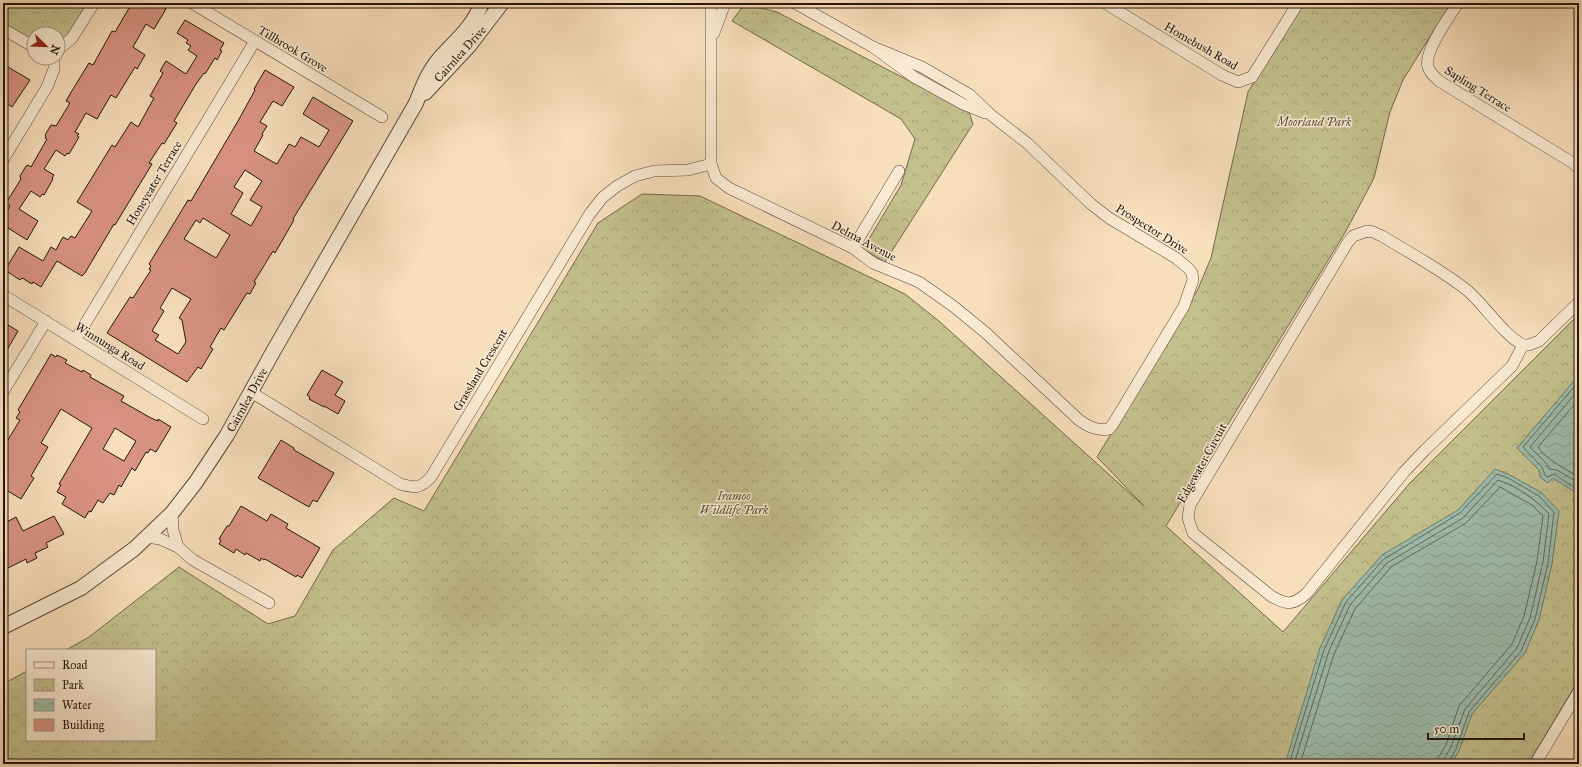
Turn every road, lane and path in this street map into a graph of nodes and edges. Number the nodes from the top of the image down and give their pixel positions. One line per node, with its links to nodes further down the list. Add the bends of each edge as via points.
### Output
1 (94, 3): 15 (street)
2 (192, 3): 13 (street, Tillbrook Grove)
3 (482, 3): 17 (street, Cairnlea Drive, via 474,22 434,66)
4 (502, 3): 17 (street, Cairnlea Drive, via 469,46)
5 (711, 3): 12 (street, Delma Avenue)
6 (725, 3): 12 (street, Delma Avenue)
7 (795, 3): 32 (street, Prospector Drive, via 872,47 914,77 963,104 991,115 1027,143 1090,204 1176,258 1192,273 1190,292 1180,312 1113,424 1109,428)
8 (1105, 3): 9 (street, Homebush Road, via 1222,75 1238,82 1252,77)
9 (1298, 3)
10 (1458, 3): 21 (street, Sapling Terrace, via 1428,56 1430,72 1439,81)
11 (3, 29): 14 (street)
12 (712, 39): 20 (street, Delma Avenue)
13 (255, 41): 18 (street, Tillbrook Grove); 27 (street, Honeyeater Terrace)
14 (26, 43)
15 (66, 43)
16 (54, 66): 19 (street, via 47,87)
17 (416, 103): 30 (street, Cairnlea Drive)
18 (382, 117)
19 (3, 160)
20 (711, 164): 23 (street, Delma Avenue, via 720,182); 30 (street, Grassland Crescent, via 688,170 654,171 635,176 602,198 424,485 414,488 400,484)
21 (1579, 168)
22 (899, 171): 23 (street)
23 (854, 248): 32 (street, Delma Avenue, via 873,263 919,282 953,306 1079,420)
24 (3, 295): 26 (street, Winnunga Road)
25 (1579, 302): 28 (street, via 1540,341)
26 (46, 321): 27 (street, Winnunga Road); 29 (street)
27 (76, 339): 31 (street, Winnunga Road)
28 (1524, 345): 28 (street, Edgewater Circuit, via 1512,366 1404,472 1307,593 1293,603 1285,603 1271,596 1193,533 1188,518 1190,505 1353,236 1367,231 1373,232 1448,277 1474,296 1511,336)
29 (3, 392)
30 (251, 392): 33 (street, Cairnlea Drive, via 224,441)
31 (203, 419)
32 (1099, 429)
33 (172, 513): 34 (street, Cairnlea Drive); 35 (street)
34 (147, 537): 35 (street, via 160,539); 37 (street, Cairnlea Drive, via 81,588)
35 (178, 547): 36 (street, via 193,560)
36 (269, 604)
37 (3, 627)
38 (1579, 691): 39 (street)
39 (1536, 764)

